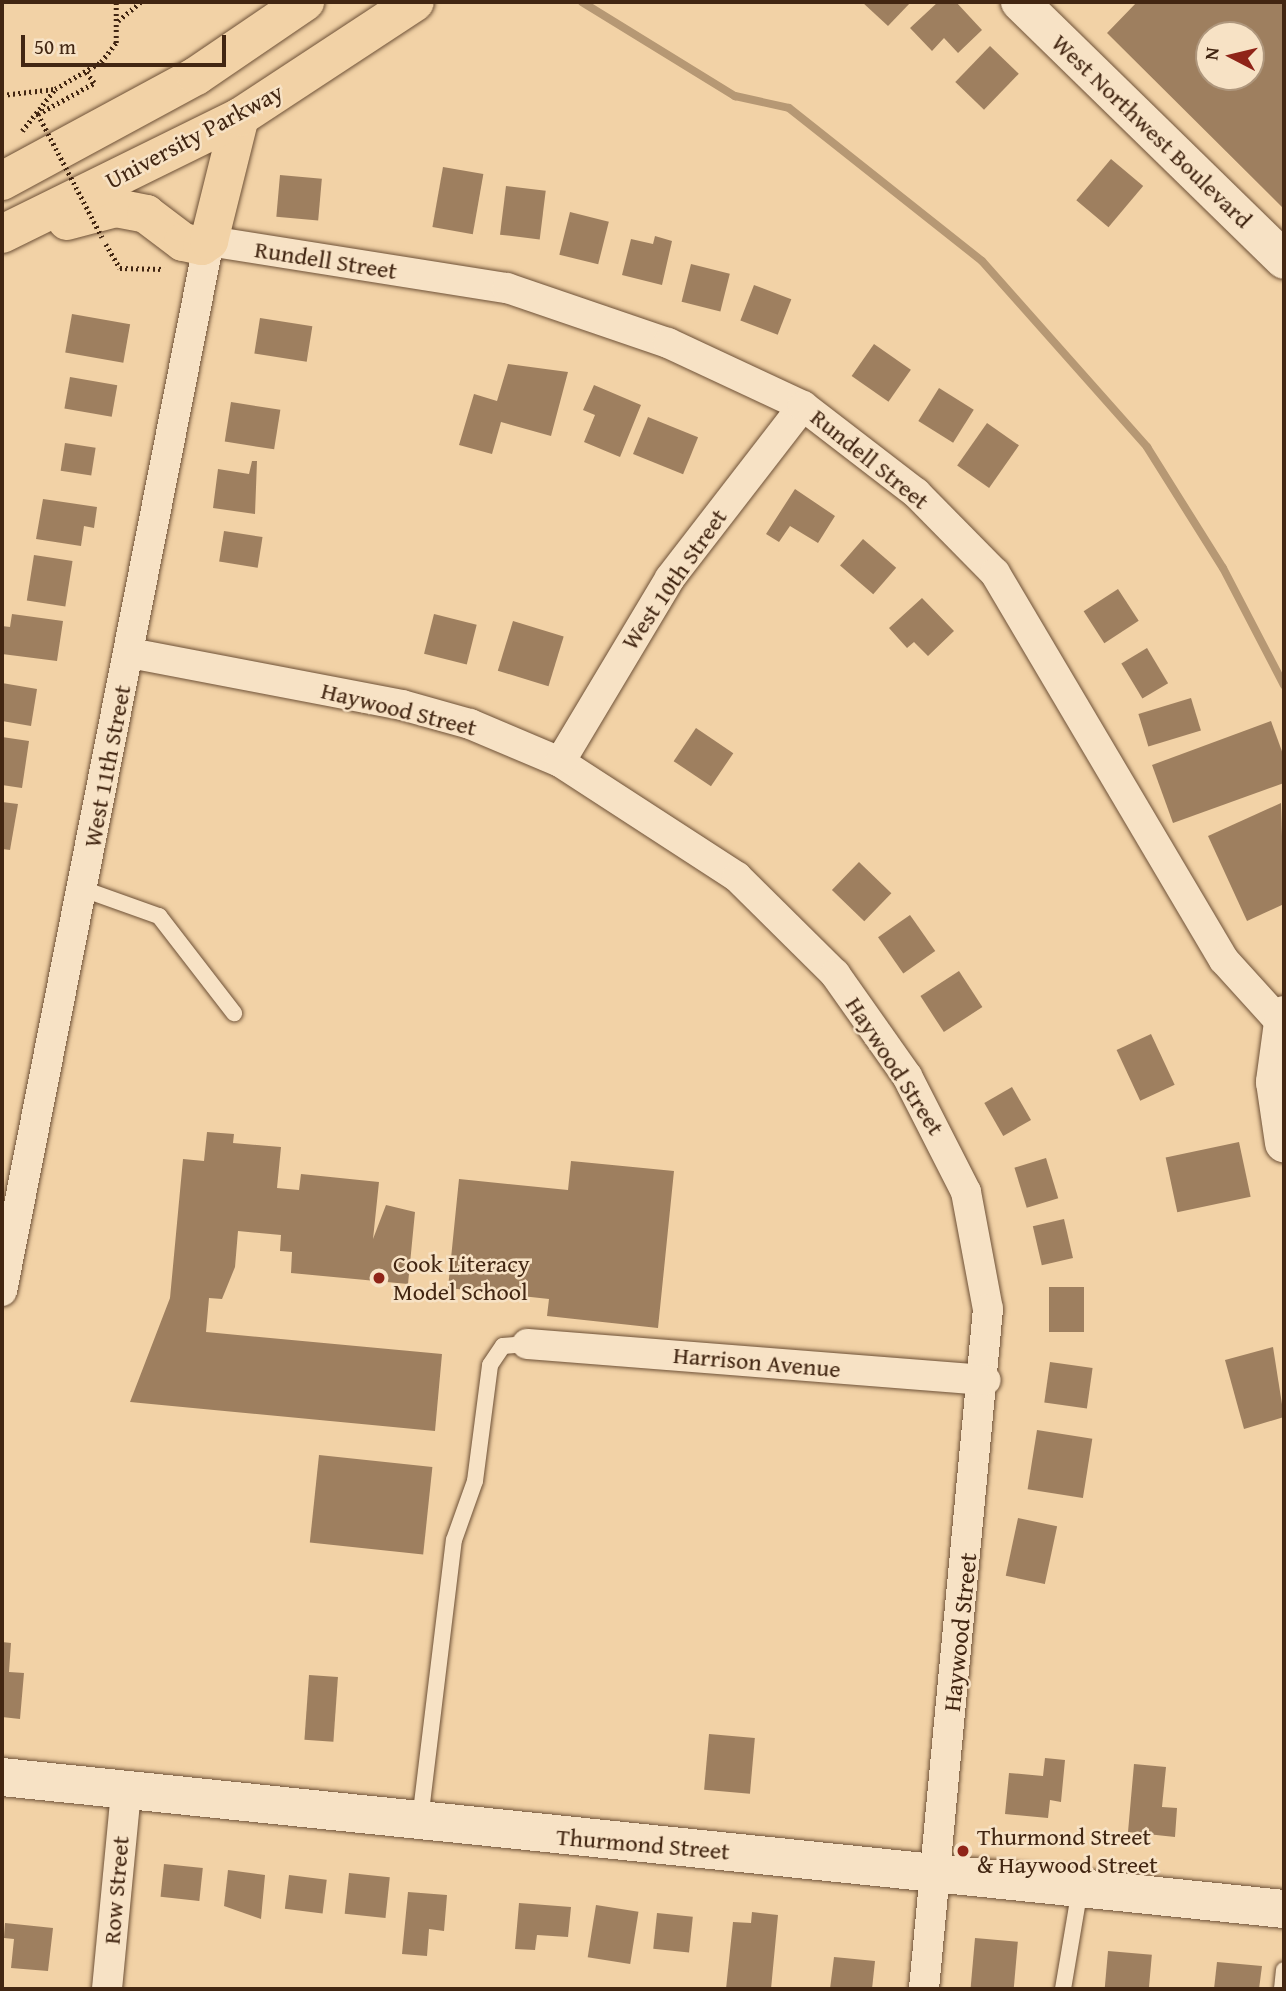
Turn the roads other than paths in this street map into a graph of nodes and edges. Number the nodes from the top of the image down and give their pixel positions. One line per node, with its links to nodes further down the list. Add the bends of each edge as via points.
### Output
1 (305, 2): 5 (main road, University Parkway, via 196,76)
2 (415, 2): 4 (main road, University Parkway)
3 (1020, 2): 8 (street, West Northwest Boulevard)
4 (240, 117): 6 (main road, University Parkway); 7 (main road)
5 (2, 181)
6 (10, 231): 7 (main road, via 116,208 146,214 192,247)
7 (209, 241): 9 (street, Rundell Street, via 507,288 668,343); 10 (street, West 11th Street)
8 (1284, 260)
9 (803, 406): 11 (street, West 10th Street, via 670,579); 14 (street, Rundell Street, via 916,493 995,573 1224,960)
10 (130, 653): 11 (street, Haywood Street, via 402,705 470,724); 12 (street, West 11th Street)
11 (560, 762): 18 (street, Haywood Street, via 737,877 835,974 880,1034 938,1128 966,1192 988,1309)
12 (83, 890): 13 (lane, via 159,916); 16 (street, West 11th Street)
13 (234, 1013)
14 (1283, 1019): 15 (street, via 1275,1082)
15 (1284, 1143)
16 (2, 1291)
17 (527, 1344): 18 (street, Harrison Avenue); 21 (lane, via 503,1346 490,1365 475,1481 454,1540)
18 (986, 1380): 22 (street, Haywood Street)
19 (2, 1777): 20 (street, Thurmond Street)
20 (126, 1791): 21 (street, Thurmond Street); 26 (street, Row Street)
21 (420, 1822): 22 (street, Thurmond Street)
22 (936, 1871): 23 (street, Thurmond Street); 27 (street, Haywood Street)
23 (1080, 1887): 24 (street, Thurmond Street); 28 (lane)
24 (1284, 1909)
25 (1284, 1970): 29 (lane)
26 (107, 1989)
27 (924, 1989)
28 (1063, 1989)
29 (1282, 1989)

